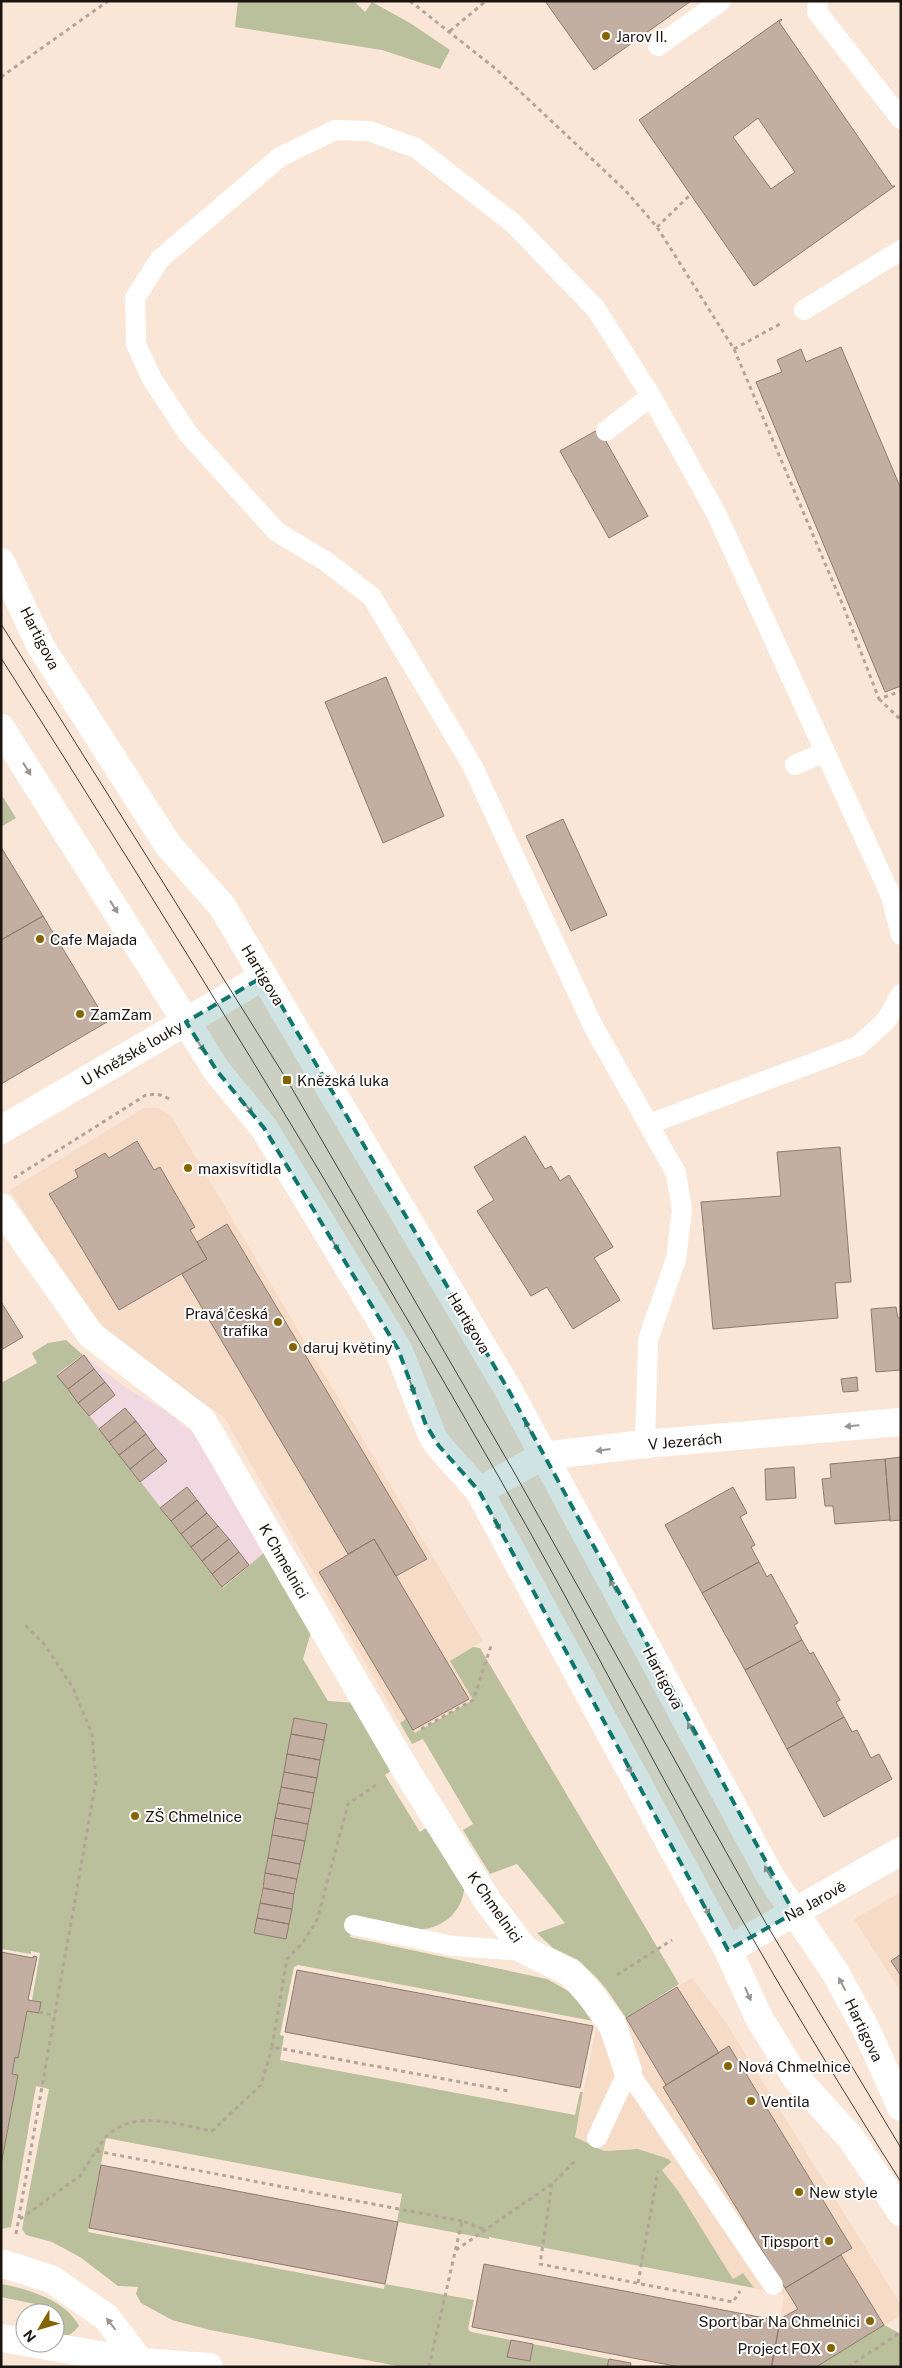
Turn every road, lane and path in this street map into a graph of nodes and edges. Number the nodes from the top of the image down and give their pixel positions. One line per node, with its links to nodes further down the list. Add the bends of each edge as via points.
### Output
1 (108, 1): 8 (path)
2 (410, 1): 6 (path)
3 (486, 1): 6 (path)
4 (721, 1): 7 (lane)
5 (818, 1): 9 (lane, via 817,12)
6 (450, 31): 11 (path, via 496,69 625,190)
7 (658, 46)
8 (1, 77)
9 (901, 119)
10 (689, 196): 11 (path)
11 (657, 227): 14 (path)
12 (901, 250): 13 (lane)
13 (804, 310): 14 (path)
14 (734, 349): 19 (path)
15 (652, 396): 16 (lane); 22 (lane, via 716,512); 29 (lane, via 596,310 513,223 416,148 370,131 334,130 280,157 160,259 135,298 136,344 152,379 189,435 277,532 327,562 372,597 472,765 593,1026)
16 (606, 431)
17 (1, 562): 25 (main road, Hartigova, via 41,647 168,845 222,906)
18 (901, 691): 19 (path)
19 (880, 699): 20 (path)
20 (901, 720)
21 (1, 728): 27 (main road, one-way to 27)
22 (825, 752): 23 (lane); 24 (lane, via 891,896)
23 (795, 765)
24 (901, 935)
25 (264, 976): 27 (main road, U Kněžské louky); 35 (main road, Hartigova, one-way to 25, via 509,1391)
26 (901, 994): 29 (lane, via 886,1021 858,1046)
27 (186, 1022): 30 (main road, U Kněžské louky); 36 (main road, one-way to 36, via 217,1071 264,1128 398,1349 432,1435)
28 (170, 1098): 31 (path, via 146,1095)
29 (649, 1124): 34 (lane, via 676,1173 682,1210 676,1259 648,1340)
30 (1, 1130)
31 (11, 1179)
32 (1, 1207): 40 (main road, K Chmelnici, via 90,1335 202,1420)
33 (901, 1422): 34 (main road, V Jezerách, one-way to 34)
34 (645, 1444): 35 (main road, V Jezerách, one-way to 35)
35 (544, 1456): 36 (main road, V Jezerách); 42 (main road, Hartigova, one-way to 35, via 770,1876)
36 (479, 1491): 45 (main road, one-way to 45)
37 (24, 1624): 49 (path, via 45,1646 73,1688 92,1734 96,1781)
38 (492, 1644): 39 (path, via 473,1700)
39 (414, 1733)
40 (404, 1767): 46 (main road, K Chmelnici, via 489,1903); 50 (path, via 348,1804 318,1920 287,1959)
41 (901, 1851): 42 (main road, Na Jarově)
42 (794, 1913): 45 (main road, Na Jarově); 53 (main road, Hartigova, one-way to 42, via 866,2029 835,1972)
43 (354, 1925): 46 (lane, K Chmelnici, via 452,1946)
44 (672, 1940): 47 (path)
45 (728, 1950): 58 (main road, one-way to 58, via 758,2018 796,2078 850,2137)
46 (526, 1951): 47 (main road, K Chmelnici, via 571,1973)
47 (590, 1994): 51 (main road, K Chmelnici, via 613,2026)
48 (39, 2012): 49 (path)
49 (55, 2016): 59 (path)
50 (272, 2047): 52 (path); 56 (path, via 261,2085 212,2131 147,2119 121,2126 107,2135)
51 (628, 2071): 54 (lane, K Chmelnici); 55 (lane)
52 (509, 2092)
53 (901, 2107)
54 (672, 2137): 63 (lane, K Chmelnici); 65 (path, via 662,2152)
55 (597, 2138): 57 (path)
56 (96, 2151): 59 (path, via 80,2176); 60 (path)
57 (552, 2184): 61 (path); 65 (path, via 540,2264)
58 (901, 2212)
59 (20, 2219): 64 (path)
60 (462, 2221): 61 (path); 62 (path)
61 (486, 2230): 62 (path)
62 (456, 2250): 73 (path)
63 (758, 2262): 65 (path, via 733,2302); 66 (lane, K Chmelnici)
64 (5, 2263): 71 (main road, one-way to 64, via 106,2317 51,2279)
65 (638, 2283)
66 (773, 2285)
67 (901, 2332): 74 (path)
68 (1, 2338): 69 (main road)
69 (15, 2340)
70 (65, 2350): 71 (main road)
71 (142, 2364): 72 (main road)
72 (209, 2367)
73 (429, 2367)
74 (848, 2367)

